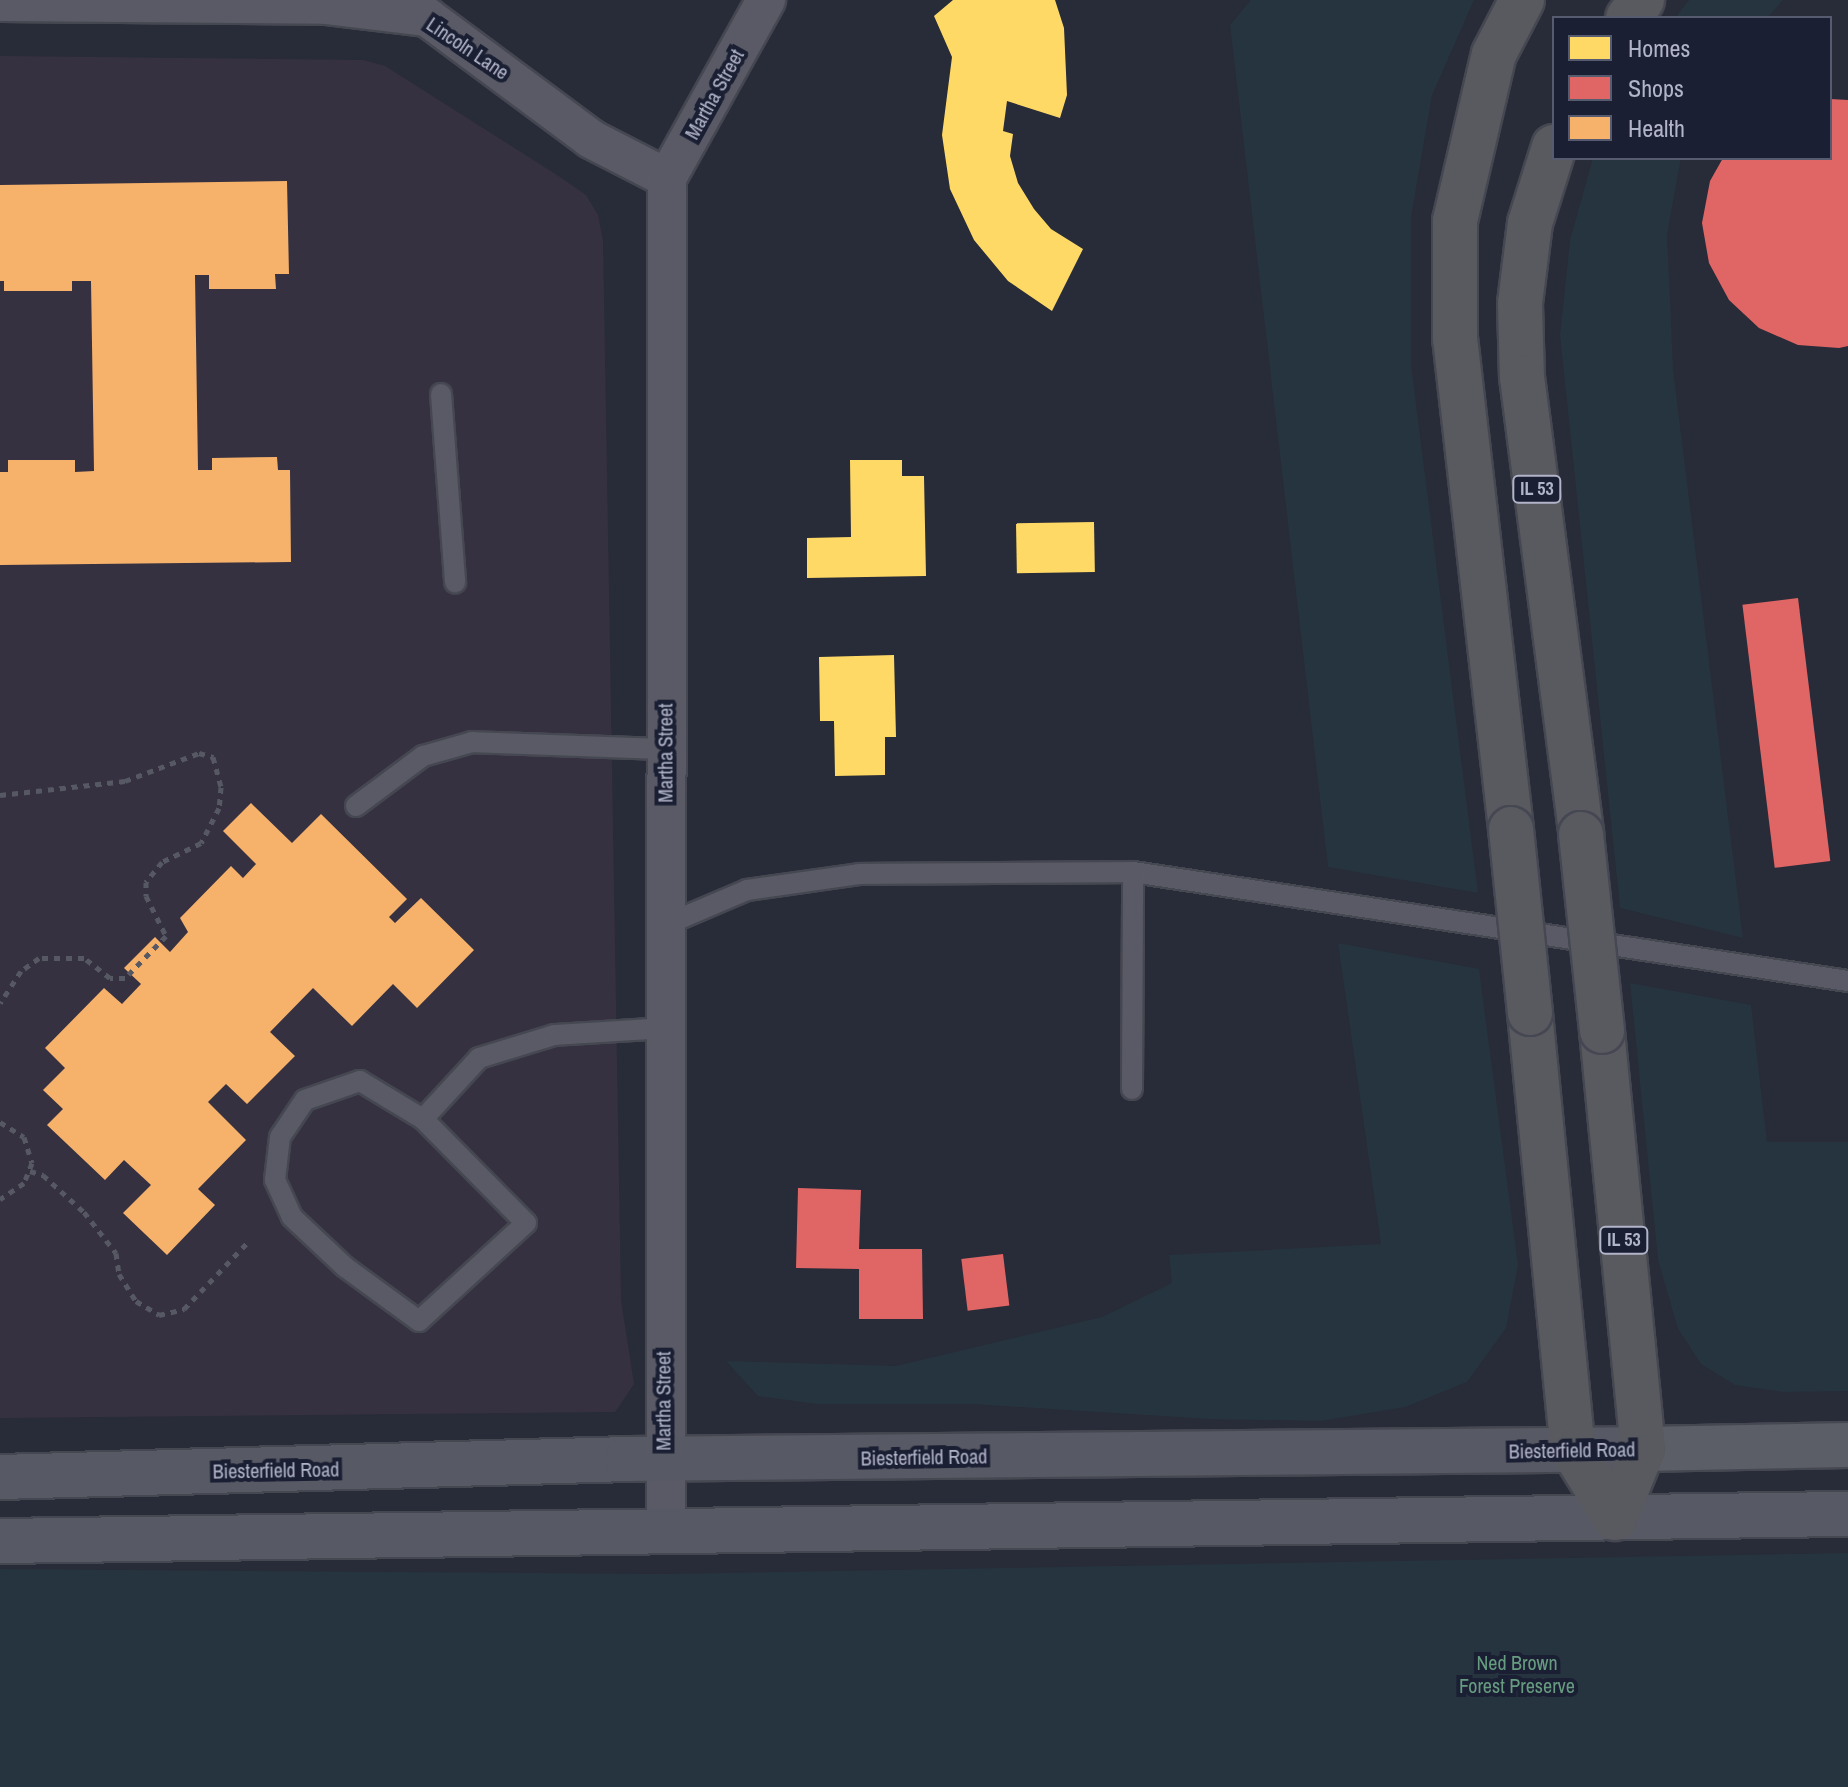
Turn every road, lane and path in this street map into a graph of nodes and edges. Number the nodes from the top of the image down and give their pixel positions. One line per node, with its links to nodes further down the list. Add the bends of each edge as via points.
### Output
1 (766, 0): 7 (street, Martha Street)
2 (1522, 0): 26 (highway, bridge, via 1494,54 1455,221 1455,339)
3 (1642, 0): 5 (highway)
4 (0, 2): 7 (street, Lincoln Lane, via 325,5 427,17 591,139)
5 (1630, 16)
6 (1552, 153): 25 (highway, IL 53, bridge, via 1530,223 1520,303 1522,377 1581,834)
7 (667, 178): 10 (street, Martha Street)
8 (441, 394): 9 (lane)
9 (455, 582)
10 (665, 749): 12 (lane, via 472,742 423,756); 14 (street, Martha Street)
11 (0, 795): 16 (path, via 125,781 199,753 213,757 221,787 219,808 201,843 162,862 146,882 146,896 166,936 125,978 110,978 84,958 39,958 21,971)
12 (356, 806)
13 (1133, 872): 14 (lane, via 859,874 747,890); 15 (lane); 18 (lane)
14 (665, 925): 17 (street, Martha Street)
15 (1848, 981)
16 (0, 1003)
17 (665, 1028): 19 (lane, via 554,1035 479,1058); 27 (street, Martha Street)
18 (1132, 1089)
19 (423, 1119): 19 (lane, via 360,1081 305,1100 280,1137 275,1180 292,1217 345,1267 419,1321 526,1223)
20 (0, 1122): 21 (path, via 24,1137)
21 (30, 1171): 22 (path, via 15,1193); 23 (path, via 43,1175 84,1212 116,1253 119,1274 136,1301 159,1315 184,1309)
22 (0, 1199)
23 (249, 1241)
24 (1848, 1445): 25 (main road, Biesterfield Road)
25 (1643, 1449): 26 (main road, Biesterfield Road); 30 (highway, IL 53)
26 (1573, 1450): 27 (main road, Biesterfield Road); 30 (highway)
27 (645, 1459): 28 (main road, Biesterfield Road); 31 (street, Martha Street)
28 (0, 1477)
29 (1848, 1514): 30 (main road)
30 (1615, 1518): 31 (main road)
31 (666, 1532): 32 (main road)
32 (0, 1541)

